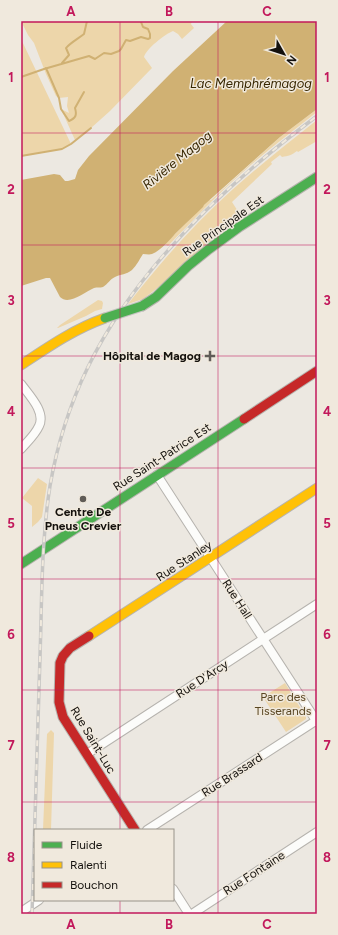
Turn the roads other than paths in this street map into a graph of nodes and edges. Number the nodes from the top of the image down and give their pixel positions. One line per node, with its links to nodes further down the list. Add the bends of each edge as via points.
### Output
1 (317, 177): 2 (street, Rue Principale Est, bridge, via 219,241 186,268 158,296 142,306 67,334)
2 (21, 366)
3 (317, 371): 6 (street, Rue Saint-Patrice Est)
4 (21, 384): 5 (street, via 36,406 41,419 38,428)
5 (21, 449)
6 (157, 475): 8 (street, Rue Hall); 9 (street, Rue Saint-Patrice Est)
7 (317, 488): 8 (street, Rue Stanley)
8 (211, 558): 11 (street, Rue Hall); 12 (street, Rue Stanley)
9 (21, 564)
10 (317, 604): 11 (street, Rue D'Arcy)
11 (263, 639): 13 (street, Rue Hall); 14 (street, Rue D'Arcy)
12 (64, 654): 14 (street, Rue Saint-Luc, via 60,663 59,706 67,724)
13 (317, 721): 16 (street, Rue Brassard)
14 (87, 754): 15 (street, Rue Saint-Luc)
15 (134, 829)
16 (149, 829)
17 (317, 832): 21 (street, Rue Fontaine)
18 (174, 890): 21 (street)
19 (38, 901): 20 (street)
20 (21, 912)
21 (190, 914)

